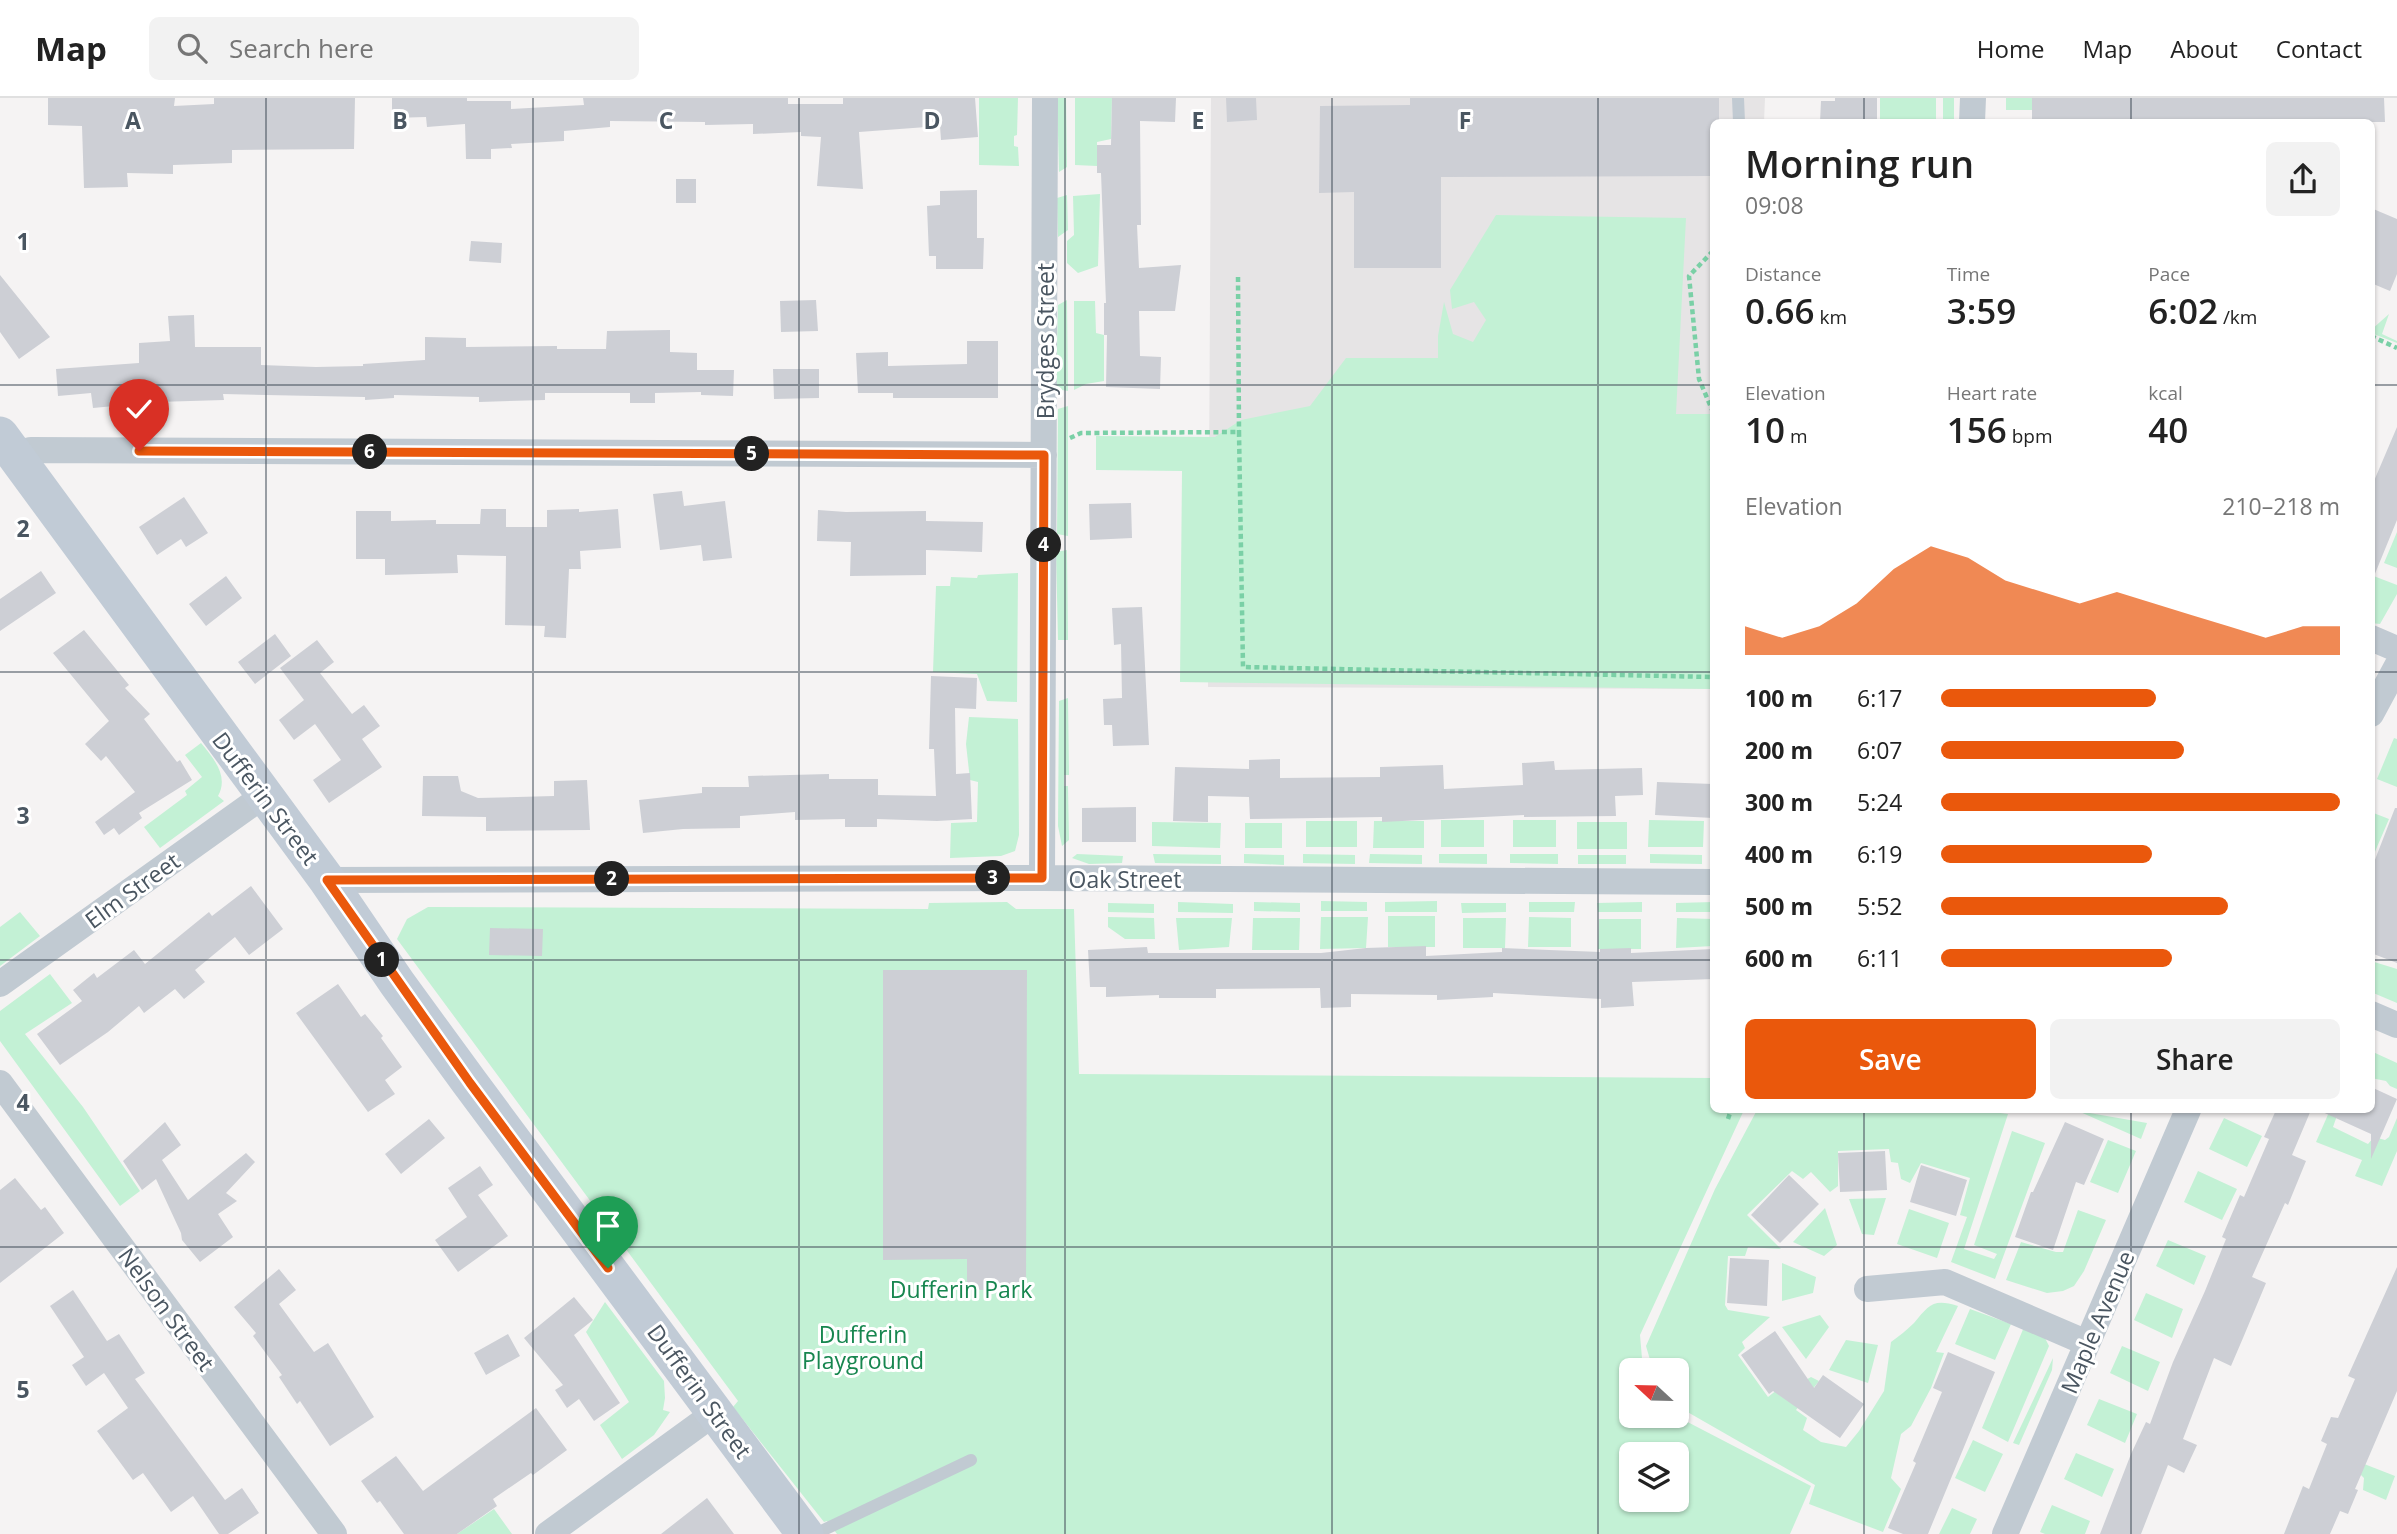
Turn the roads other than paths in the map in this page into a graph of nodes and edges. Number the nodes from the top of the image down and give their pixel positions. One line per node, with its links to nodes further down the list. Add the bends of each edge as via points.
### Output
1 (1045, 98): 7 (street, Brydges Street)
2 (1738, 98): 4 (lane)
3 (1973, 98): 5 (street)
4 (1739, 119)
5 (1972, 119)
6 (7, 444): 7 (street, via 44,450); 12 (street, Dufferin Street)
7 (1044, 455): 13 (street, Brydges Street)
8 (2375, 640): 9 (street)
9 (2397, 649)
10 (2397, 666): 11 (street)
11 (2375, 707)
12 (263, 796): 14 (street, Dufferin Street); 16 (street, Elm Street)
13 (1042, 878): 14 (street, Oak Street); 15 (street, Oak Street)
14 (327, 880): 23 (street, Dufferin Street, via 470,1083)
15 (1710, 882)
16 (0, 984)
17 (2375, 1016): 18 (street)
18 (2397, 1025)
19 (0, 1083): 25 (street, Nelson Street)
20 (2187, 1113): 22 (street, Maple Avenue)
21 (1867, 1289): 22 (street, via 1945,1282)
22 (2087, 1343): 29 (street, Maple Avenue)
23 (716, 1412): 26 (street); 27 (street, Dufferin Street)
24 (971, 1460): 28 (lane)
25 (334, 1534)
26 (548, 1534)
27 (805, 1534)
28 (815, 1534)
29 (2005, 1534)

